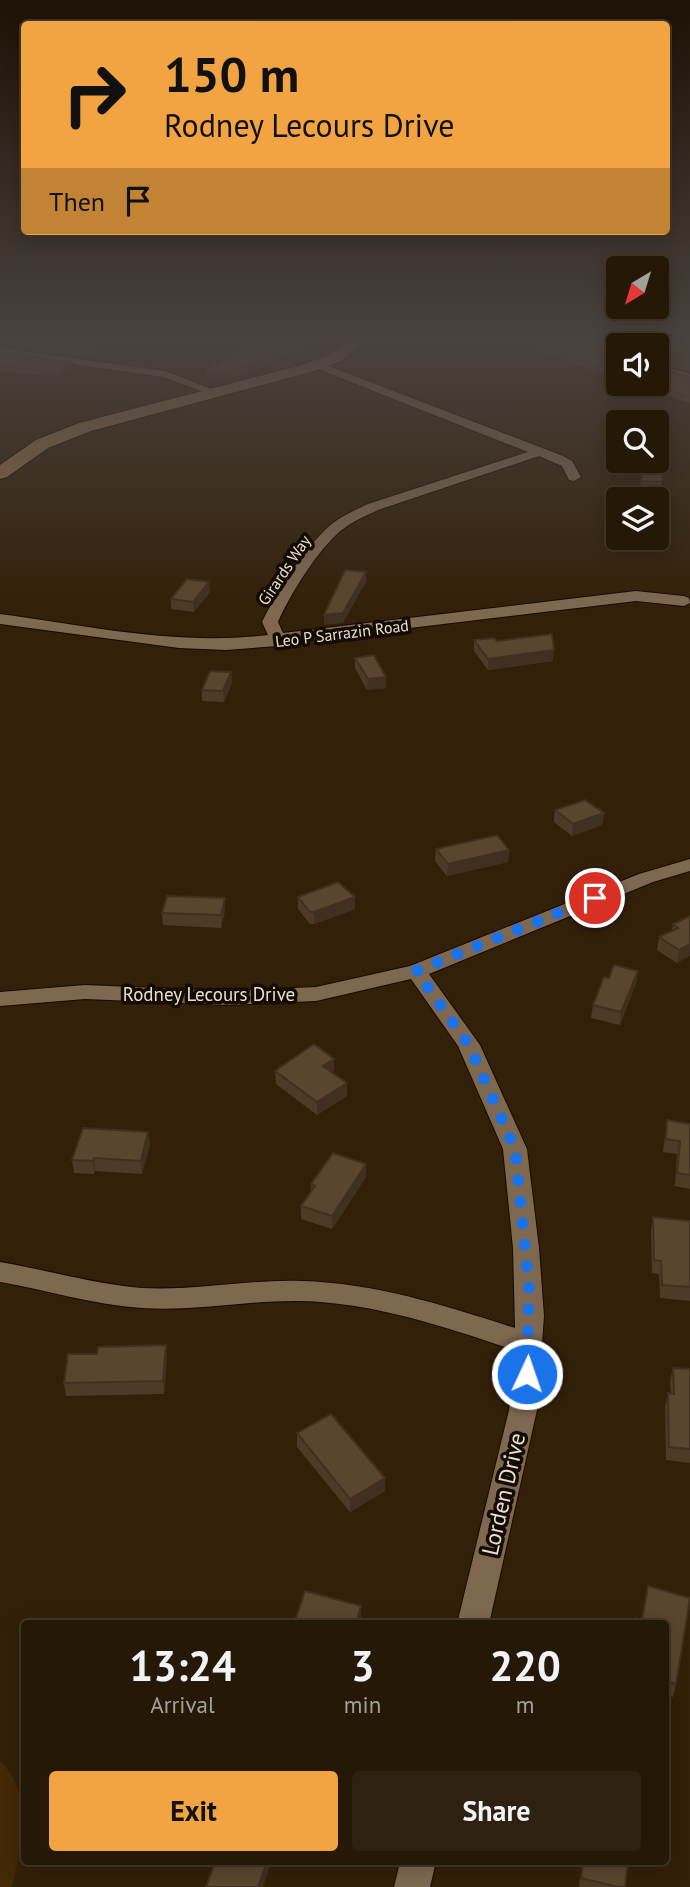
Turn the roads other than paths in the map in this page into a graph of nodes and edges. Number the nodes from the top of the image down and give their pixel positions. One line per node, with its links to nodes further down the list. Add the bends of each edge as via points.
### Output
1 (75, 431): 4 (street, via 27,452)
2 (486, 431): 3 (street)
3 (539, 452): 5 (street, via 567,464); 8 (street, Girards Way, via 373,507 341,524 317,549 278,605 270,622)
4 (0, 473)
5 (574, 477)
6 (684, 601): 8 (street, Leo P Sarrazin Road, via 636,596)
7 (0, 619): 8 (street, Leo P Sarrazin Road, via 202,645)
8 (278, 641)
9 (690, 865): 10 (street, Rodney Lecours Drive, via 646,878)
10 (416, 971): 11 (street, Rodney Lecours Drive, via 316,994 228,998 85,992); 13 (street, Lorden Drive, via 469,1045 515,1149 528,1275)
11 (0, 999)
12 (0, 1272): 13 (street, via 140,1297 301,1291 367,1298 434,1312)
13 (529, 1344): 14 (street, Lorden Drive, via 523,1410)
14 (474, 1620)
15 (417, 1865): 16 (street)
16 (412, 1887)

